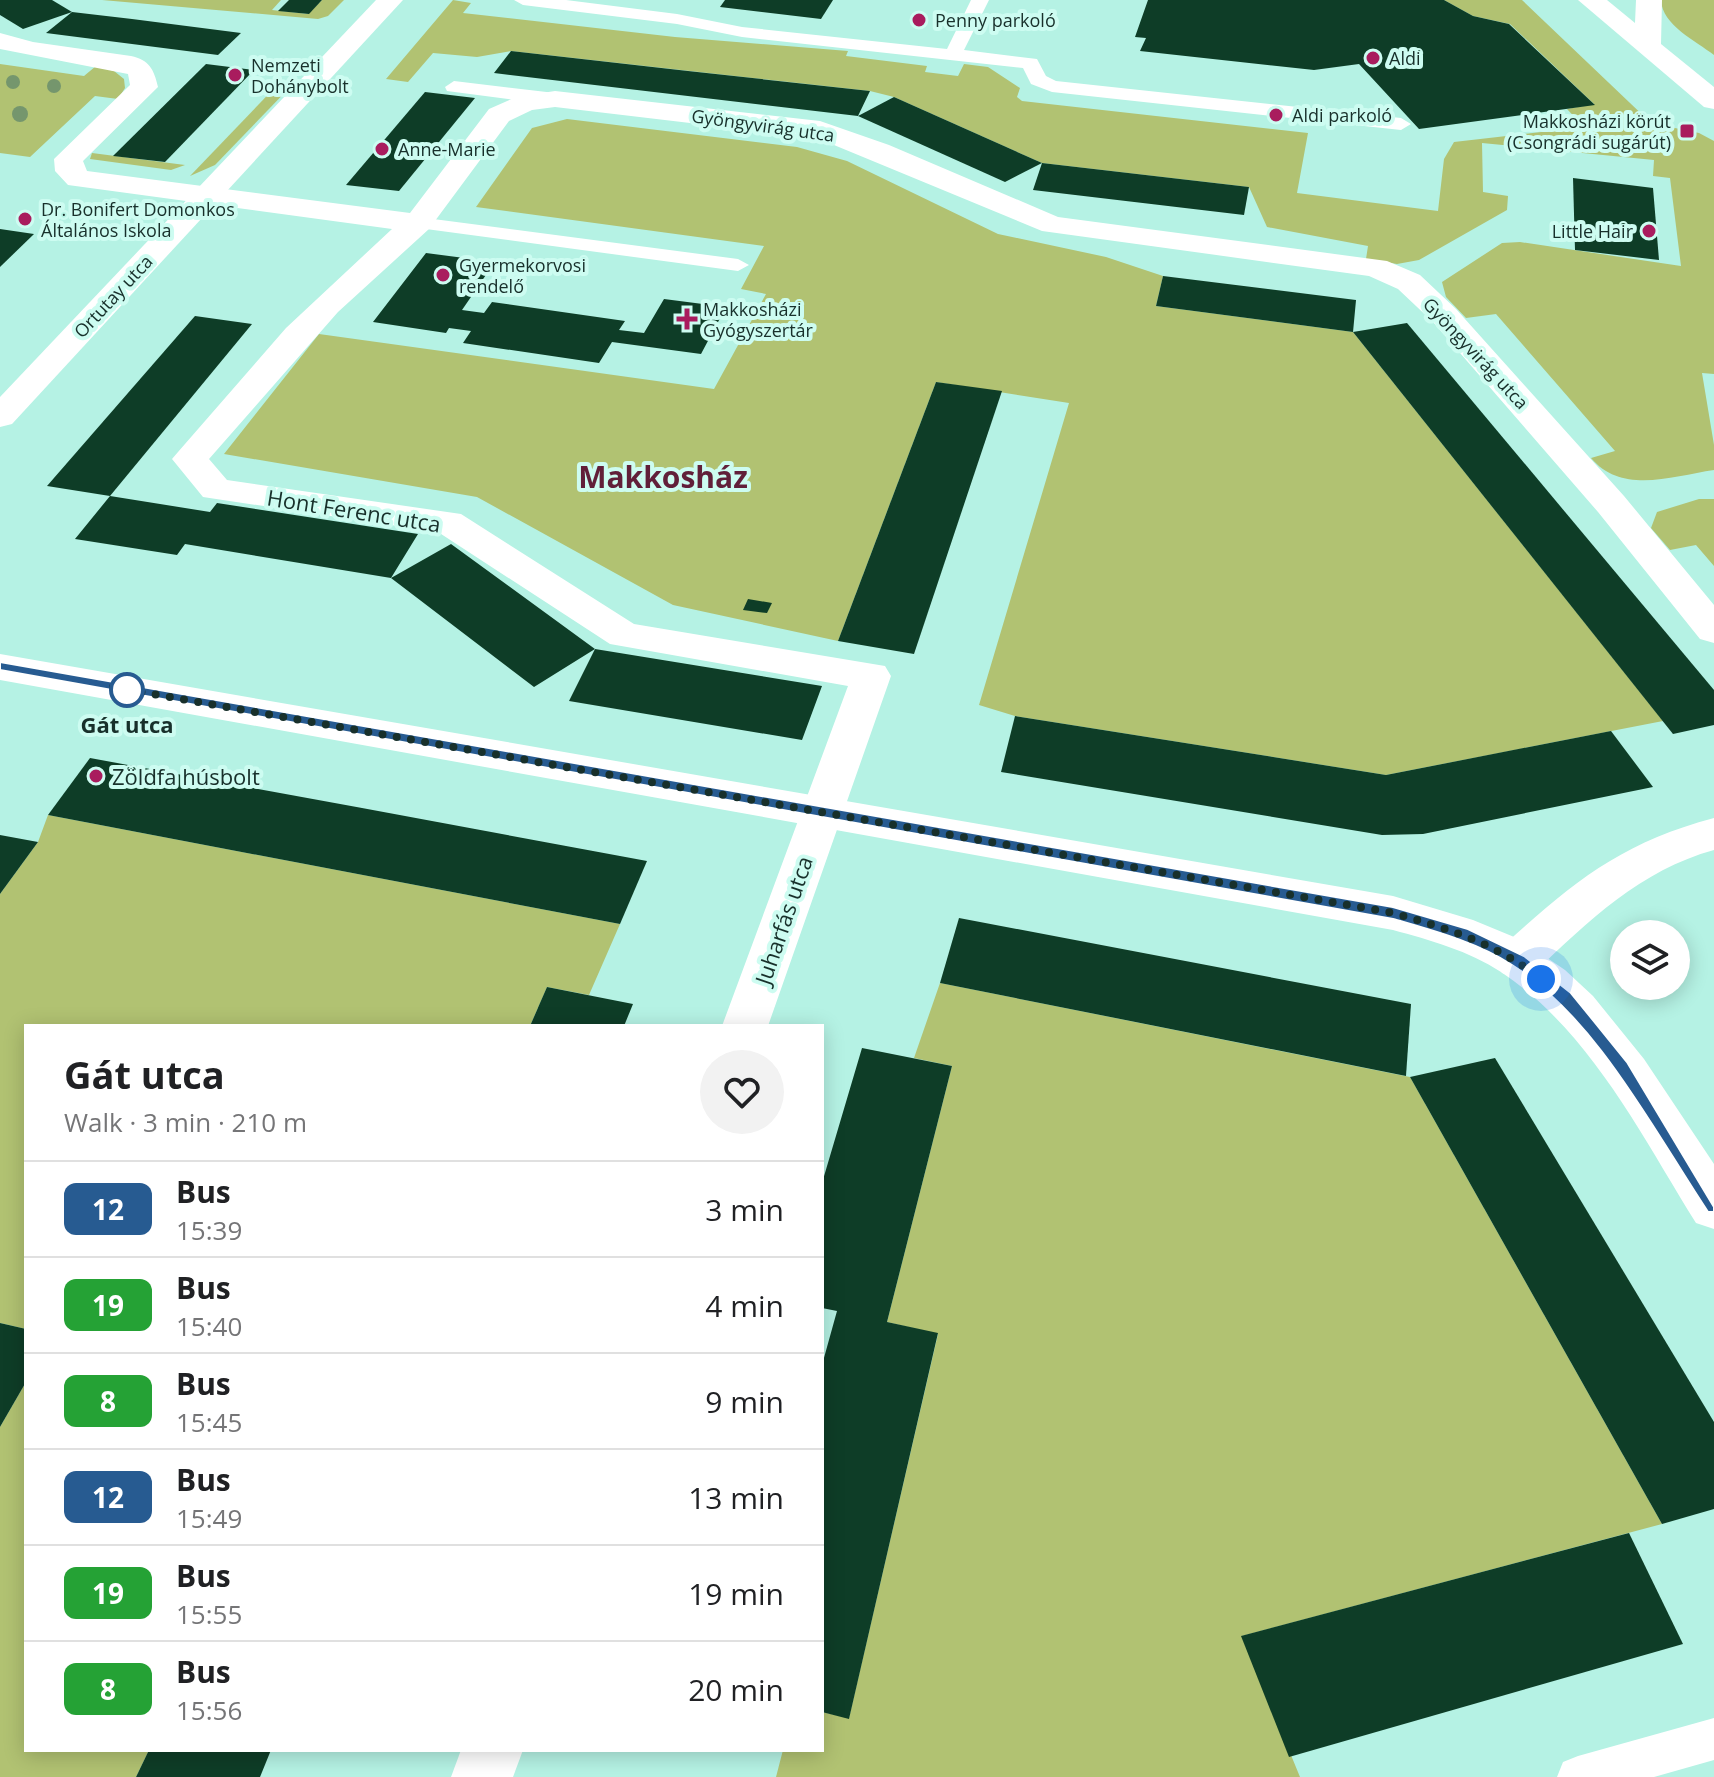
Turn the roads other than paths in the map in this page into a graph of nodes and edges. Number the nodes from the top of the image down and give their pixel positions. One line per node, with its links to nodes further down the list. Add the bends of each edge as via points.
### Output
1 (390, 0): 13 (street, Ortutay utca)
2 (523, 0): 8 (lane, via 742,32)
3 (980, 0): 8 (lane)
4 (1591, 0): 7 (street)
5 (1649, 0): 7 (street)
6 (0, 41): 13 (street, via 131,64 141,71 144,87 68,159 78,179)
7 (1648, 48): 11 (street)
8 (953, 54): 12 (lane, via 1030,63 1038,80 1052,86)
9 (454, 87): 10 (lane)
10 (555, 99): 14 (street, Gyöngyvirág utca, via 526,103 499,115); 17 (street, Gyöngyvirág utca, via 820,130 858,140 1021,216 1053,225 1376,268 1409,282 1559,445)
11 (1714, 101)
12 (1401, 124)
13 (207, 195): 14 (street); 16 (street, Ortutay utca)
14 (418, 223): 15 (lane); 19 (street, Hont Ferenc utca, via 287,343 190,459 216,489 448,522 624,635 871,676)
15 (738, 265)
16 (0, 417)
17 (1714, 630)
18 (0, 667): 19 (street)
19 (820, 813): 21 (street, via 1393,913 1462,933); 22 (street, Juharfás utca)
20 (1714, 834): 21 (street, via 1640,859 1591,891)
21 (1518, 960): 23 (street, via 1565,997 1621,1067)
22 (746, 1024)
23 (1714, 1207)
24 (1714, 1739): 27 (lane)
25 (491, 1752): 26 (street)
26 (482, 1777)
27 (1578, 1777)

